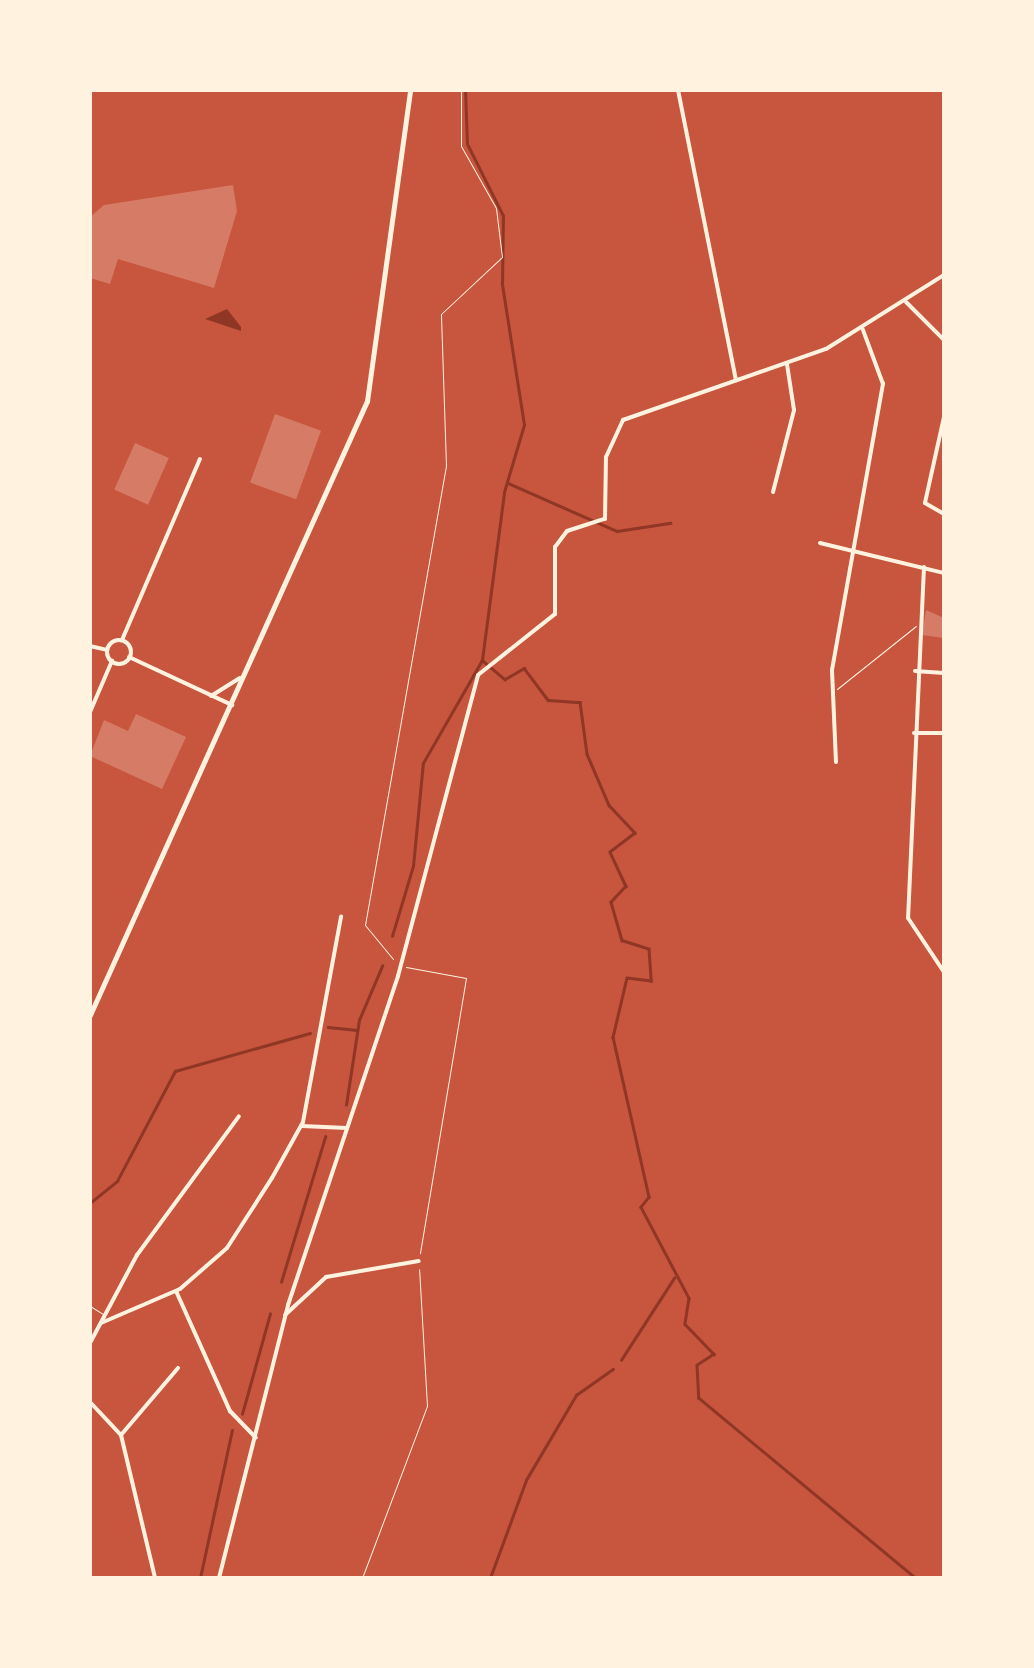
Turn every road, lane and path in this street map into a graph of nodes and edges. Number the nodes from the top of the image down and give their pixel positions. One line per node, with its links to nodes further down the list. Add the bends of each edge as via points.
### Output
1 (410, 90): 24 (main road, via 367,401)
2 (460, 90): 35 (path, via 461,146 496,208 502,257 442,310 446,466 365,926)
3 (678, 90): 9 (street)
4 (944, 275): 5 (street)
5 (905, 300): 6 (street); 7 (street)
6 (863, 330): 8 (street); 15 (street, via 884,384)
7 (944, 340)
8 (786, 364): 9 (street); 12 (street, via 794,410)
9 (736, 380): 35 (street, via 620,423 605,466 608,515 558,540 557,607 540,630 489,660 465,704)
10 (944, 417): 13 (street, via 924,503)
11 (200, 459): 19 (street)
12 (773, 492)
13 (944, 514)
14 (820, 544): 15 (street)
15 (850, 549): 16 (street); 27 (street)
16 (924, 568): 17 (street); 18 (street)
17 (944, 572)
18 (916, 626): 25 (street); 27 (lane)
19 (122, 640): 21 (street); 22 (street)
20 (90, 646): 21 (street)
21 (107, 650): 23 (street)
22 (129, 656): 23 (street); 28 (street)
23 (112, 661): 30 (street)
24 (247, 671): 28 (street); 29 (main road)
25 (915, 671): 26 (street); 31 (street)
26 (944, 673)
27 (834, 692): 33 (street)
28 (211, 696): 29 (street)
29 (232, 706): 37 (main road)
30 (90, 712)
31 (912, 733): 32 (street); 36 (street, via 908,927)
32 (944, 733)
33 (836, 762)
34 (340, 916): 39 (street)
35 (400, 966): 40 (street); 41 (path, via 466,978)
36 (944, 972)
37 (90, 1015)
38 (239, 1116): 44 (street)
39 (302, 1126): 40 (street); 42 (street, via 232,1242)
40 (347, 1128): 45 (street)
41 (419, 1261): 45 (street, via 326,1277); 54 (path, via 427,1406)
42 (176, 1291): 46 (street); 51 (street, via 230,1410)
43 (90, 1306): 44 (lane)
44 (103, 1314): 46 (street)
45 (286, 1315): 51 (street)
46 (101, 1323): 47 (street)
47 (90, 1343)
48 (178, 1368): 50 (street)
49 (90, 1402): 50 (street)
50 (121, 1434): 52 (street)
51 (256, 1438): 53 (street)
52 (155, 1578)
53 (219, 1578)
54 (362, 1578)

